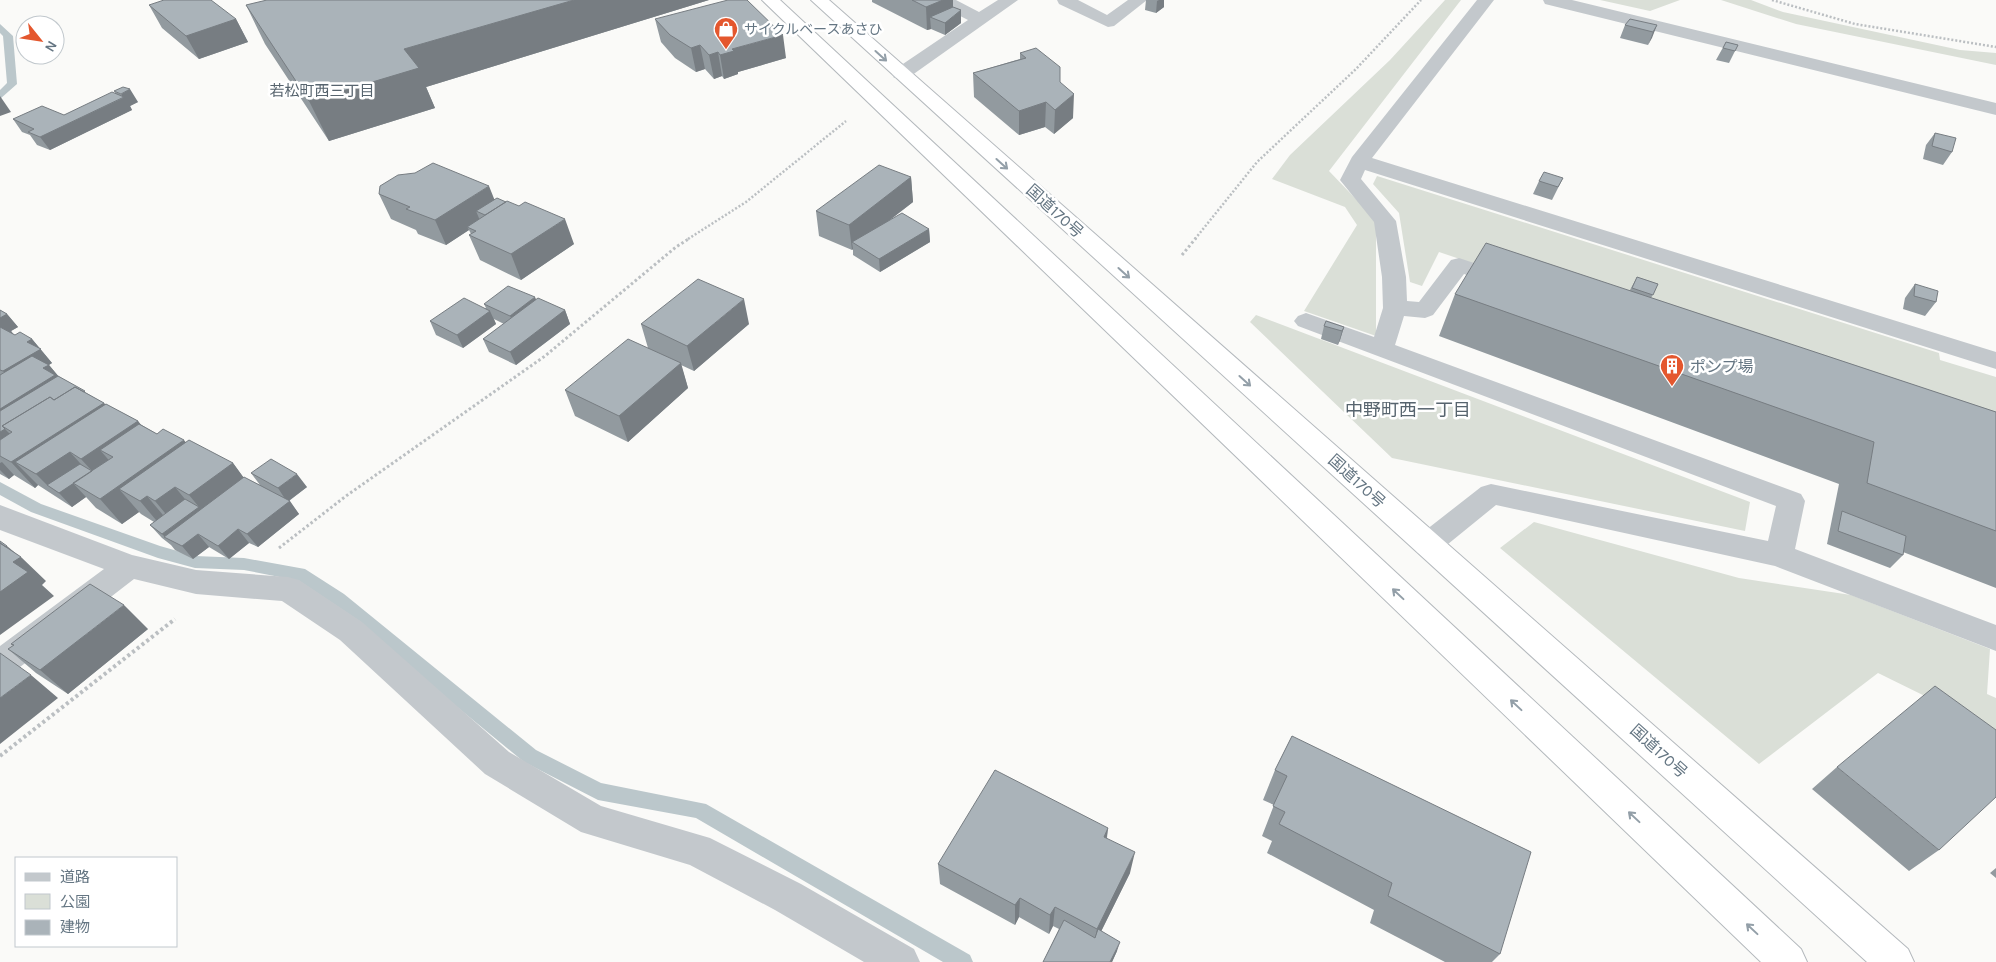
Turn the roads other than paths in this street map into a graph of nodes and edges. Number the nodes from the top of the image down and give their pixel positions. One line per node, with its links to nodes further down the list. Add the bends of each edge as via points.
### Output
1 (770, 0): 25 (highway, one-way to 1)
2 (819, 0): 10 (highway, 国道170号, one-way to 10)
3 (943, 0): 9 (street)
4 (1010, 0): 9 (street)
5 (1065, 0): 6 (street, via 1108,22)
6 (1139, 0)
7 (1486, 0): 12 (street)
8 (1551, 0): 11 (street)
9 (980, 19): 10 (street)
10 (901, 74): 19 (highway, 国道170号, one-way to 19)
11 (1996, 109)
12 (1359, 160): 14 (street, via 1350,180 1385,221 1394,277); 17 (street)
13 (1525, 288): 14 (street, via 1459,265 1425,310)
14 (1395, 308): 16 (street)
15 (1306, 321): 16 (street)
16 (1382, 349): 20 (street, via 1791,501)
17 (1996, 361)
18 (0, 516): 21 (street)
19 (1427, 545): 20 (street, via 1491,494); 26 (highway, 国道170号)
20 (1779, 555): 22 (street)
21 (130, 566): 23 (street); 24 (street, via 196,582 288,589 351,631 497,763 593,820 697,850 788,897)
22 (1996, 638)
23 (0, 664)
24 (901, 962)
25 (1788, 962)
26 (1895, 962)

